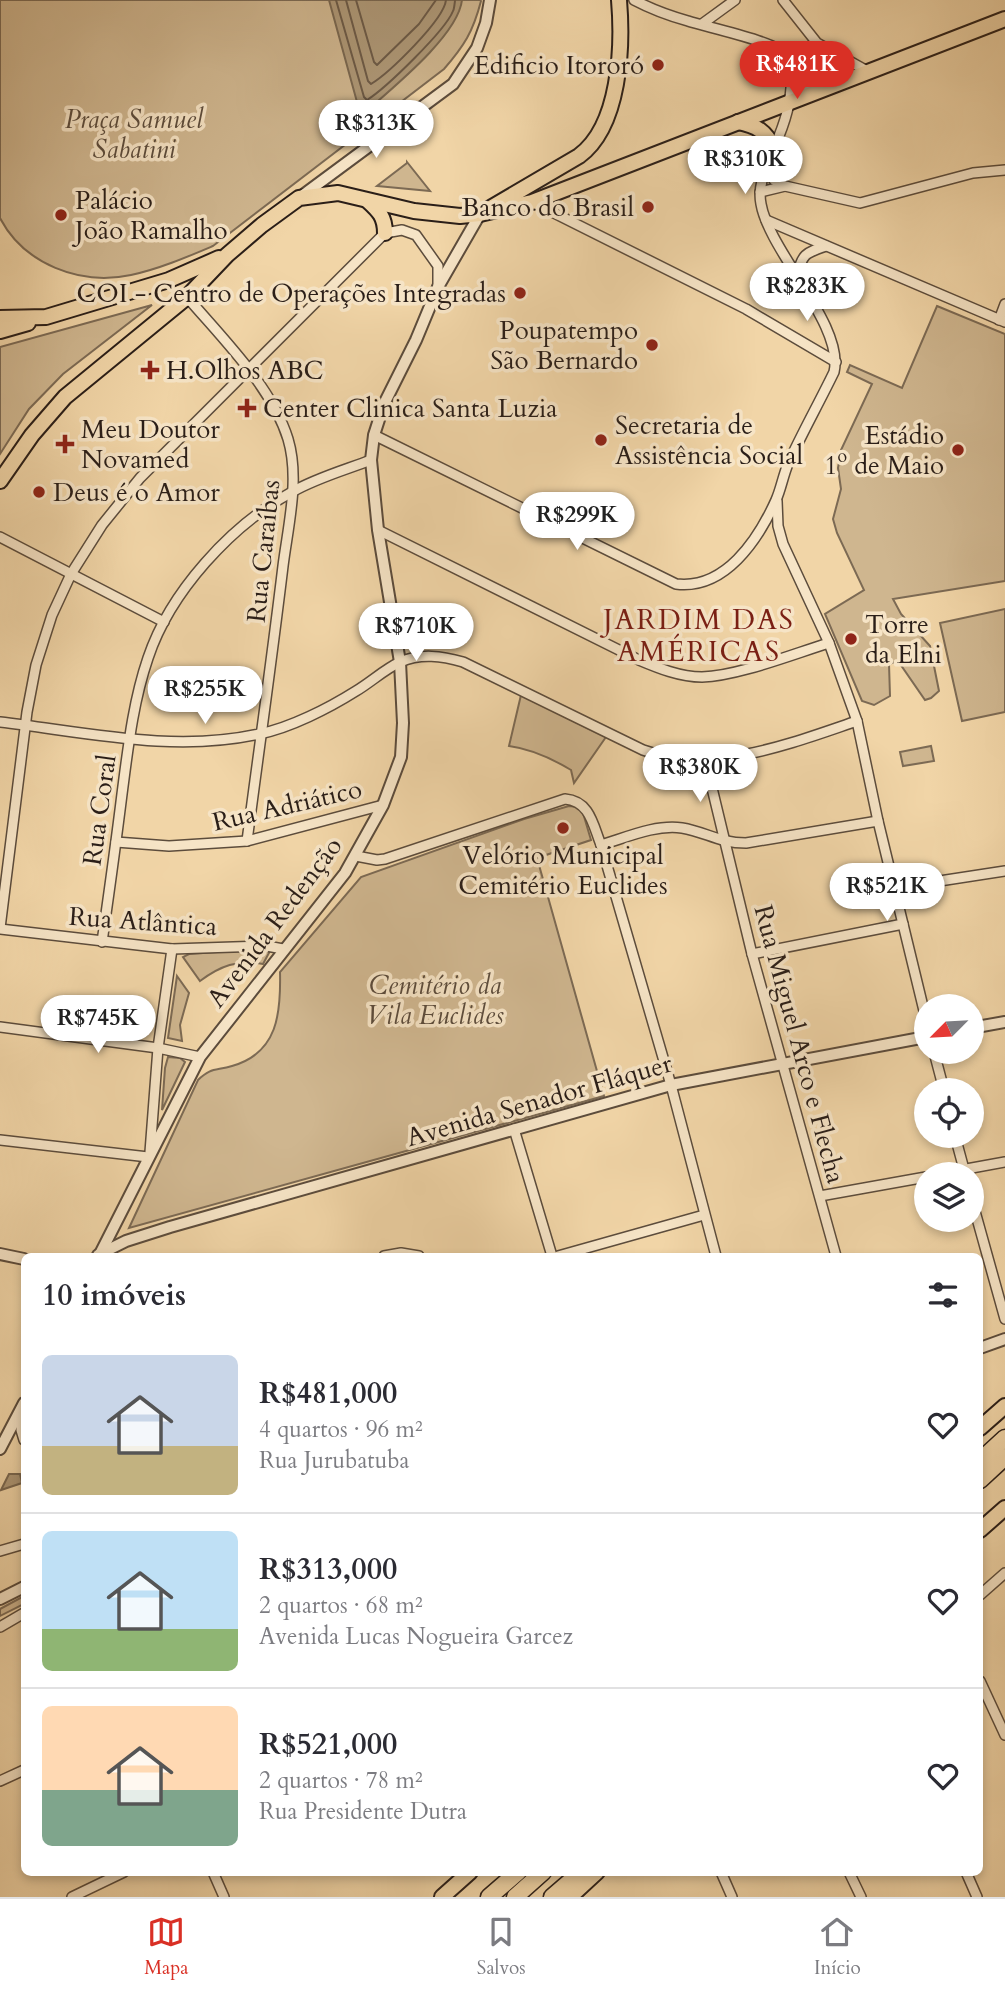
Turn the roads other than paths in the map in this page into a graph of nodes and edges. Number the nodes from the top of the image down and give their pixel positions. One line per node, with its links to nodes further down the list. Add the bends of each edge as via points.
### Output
1 (490, 0): 18 (street, via 477,48 453,84)
2 (619, 0): 21 (main road, via 617,74 597,138 579,156)
3 (634, 0): 7 (street)
4 (735, 0): 7 (street)
5 (783, 0): 8 (street, via 817,43)
6 (1005, 19): 8 (main road)
7 (702, 24): 9 (street, via 782,50 790,60)
8 (867, 71): 10 (main road)
9 (791, 79): 10 (street); 11 (street)
10 (820, 90): 11 (main road)
11 (790, 102): 12 (main road); 13 (street)
12 (736, 122): 13 (main road, via 762,130); 20 (main road)
13 (774, 149): 14 (street)
14 (765, 168): 16 (street); 17 (street)
15 (1005, 170): 16 (street, via 951,178 860,203)
16 (785, 186): 17 (street)
17 (760, 192): 22 (street)
18 (299, 198): 19 (main road, via 338,193); 25 (main road)
19 (367, 200): 21 (main road, via 433,214); 23 (main road, via 381,213)
20 (533, 202): 21 (main road); 34 (street, via 746,309)
21 (480, 214): 27 (street, Avenida Redenção)
22 (766, 220): 24 (street); 26 (street)
23 (384, 233): 27 (street, via 402,230 416,235 438,266); 35 (street)
24 (826, 246): 26 (street, via 802,257); 32 (street)
25 (227, 255): 28 (main road); 30 (main road, via 170,280)
26 (797, 276): 34 (street, via 829,335)
27 (438, 287): 36 (street, Avenida Redenção)
28 (187, 297): 35 (street, Rua Caraíbas); 38 (main road, via 65,397)
29 (1005, 304): 32 (street)
30 (46, 317): 31 (main road); 33 (main road)
31 (0, 318)
32 (1002, 321)
33 (0, 331)
34 (835, 362): 40 (street, via 788,463)
35 (248, 371): 39 (street, Rua Caraíbas, via 280,417 289,440); 45 (street, via 140,478)
36 (374, 435): 37 (street, Avenida Redenção); 42 (street, via 676,584 700,584 719,576)
37 (371, 460): 39 (street, Rua Coral); 43 (street, Avenida Redenção)
38 (0, 481)
39 (292, 491): 46 (street, Rua Coral, via 216,551); 52 (street, Rua Caraíbas)
40 (777, 499): 41 (street); 42 (street)
41 (778, 526): 42 (street); 47 (street)
42 (761, 527)
43 (378, 530): 47 (street, via 639,660 680,674 713,676); 48 (street, Avenida Redenção)
44 (0, 537): 45 (street)
45 (71, 574): 46 (street); 51 (street, via 43,640)
46 (164, 621): 53 (street, Rua Coral, via 148,657)
47 (829, 643): 49 (street)
48 (400, 662): 52 (street, via 329,706); 54 (street, via 434,656 456,660 643,750); 55 (street, Avenida Redenção, via 401,757)
49 (857, 721): 54 (street, via 746,754); 56 (street)
50 (0, 722): 51 (street)
51 (26, 725): 53 (street); 65 (street)
52 (261, 734): 53 (street, via 214,741); 57 (street, Rua Caraíbas)
53 (130, 738): 58 (street, Rua Coral)
54 (705, 759): 59 (street, Rua Miguel Arco e Flecha)
55 (383, 805): 57 (street, Rua Adriático); 61 (street, Avenida Redenção)
56 (878, 821): 59 (street, via 770,840); 63 (street)
57 (247, 841): 58 (street, Rua Adriático, via 169,846)
58 (116, 842): 66 (street, Rua Coral)
59 (724, 842): 60 (street, via 673,827); 69 (street, Rua Miguel Arco e Flecha)
60 (601, 845): 61 (street, via 583,804 565,799 385,859); 78 (street)
61 (356, 856): 68 (street, Avenida Redenção)
62 (1005, 871): 63 (street)
63 (894, 888): 64 (street)
64 (903, 925): 69 (street); 70 (street)
65 (0, 929): 66 (street, Rua Atlântica)
66 (102, 942): 67 (street, Rua Atlântica)
67 (172, 949): 68 (street, Rua Atlântica); 75 (street)
68 (283, 949): 76 (street, Avenida Redenção)
69 (752, 954): 77 (street, Rua Miguel Arco e Flecha)
70 (920, 994)
71 (1005, 1022): 72 (street)
72 (984, 1026)
73 (0, 1027): 75 (street)
74 (914, 1039): 77 (street, Avenida Senador Fláquer)
75 (158, 1048): 76 (street); 81 (street)
76 (200, 1056): 81 (street, Avenida Redenção)
77 (782, 1064): 78 (street, Avenida Senador Fláquer); 85 (street, Rua Miguel Arco e Flecha)
78 (671, 1086): 79 (street, Avenida Senador Fláquer); 86 (street)
79 (514, 1129): 89 (street, Avenida Senador Fláquer, via 170,1227); 90 (street)
80 (0, 1140): 81 (street)
81 (149, 1155): 88 (street, Avenida Redenção)
82 (1005, 1162): 83 (street)
83 (984, 1167)
84 (914, 1179): 85 (street)
85 (820, 1196): 93 (street, Rua Miguel Arco e Flecha)
86 (704, 1215): 91 (street); 92 (street)
87 (981, 1232): 96 (street)
88 (100, 1253)
89 (104, 1253)
90 (551, 1253)
91 (569, 1253)
92 (715, 1253)
93 (835, 1253)
94 (0, 1254): 95 (street)
95 (21, 1258)
96 (1005, 1319)
97 (1005, 1339): 98 (street)
98 (983, 1347)
99 (1005, 1406): 101 (main road)
100 (21, 1409): 103 (street)
101 (983, 1425)
102 (1005, 1438): 105 (highway)
103 (0, 1449)
104 (1005, 1457): 106 (highway)
105 (983, 1458)
106 (983, 1477)
107 (1005, 1508): 108 (main road)
108 (983, 1527)
109 (21, 1545): 110 (street)
110 (0, 1552)
111 (1005, 1573): 113 (street)
112 (21, 1588): 114 (street)
113 (983, 1592)
114 (0, 1599)
115 (21, 1615): 116 (street)
116 (0, 1627)
117 (983, 1687): 118 (street)
118 (1005, 1735)
119 (21, 1772): 120 (street)
120 (0, 1782)
121 (116, 1876): 131 (street)
122 (214, 1876): 132 (street)
123 (466, 1876): 133 (main road)
124 (513, 1876): 134 (highway)
125 (539, 1876): 135 (highway)
126 (576, 1876): 136 (highway)
127 (593, 1876): 137 (main road)
128 (723, 1876): 138 (street)
129 (851, 1876): 139 (street)
130 (968, 1876): 140 (street)
131 (72, 1897)
132 (224, 1897)
133 (442, 1897)
134 (489, 1897)
135 (515, 1897)
136 (552, 1897)
137 (570, 1897)
138 (732, 1897)
139 (861, 1897)
140 (977, 1897)

